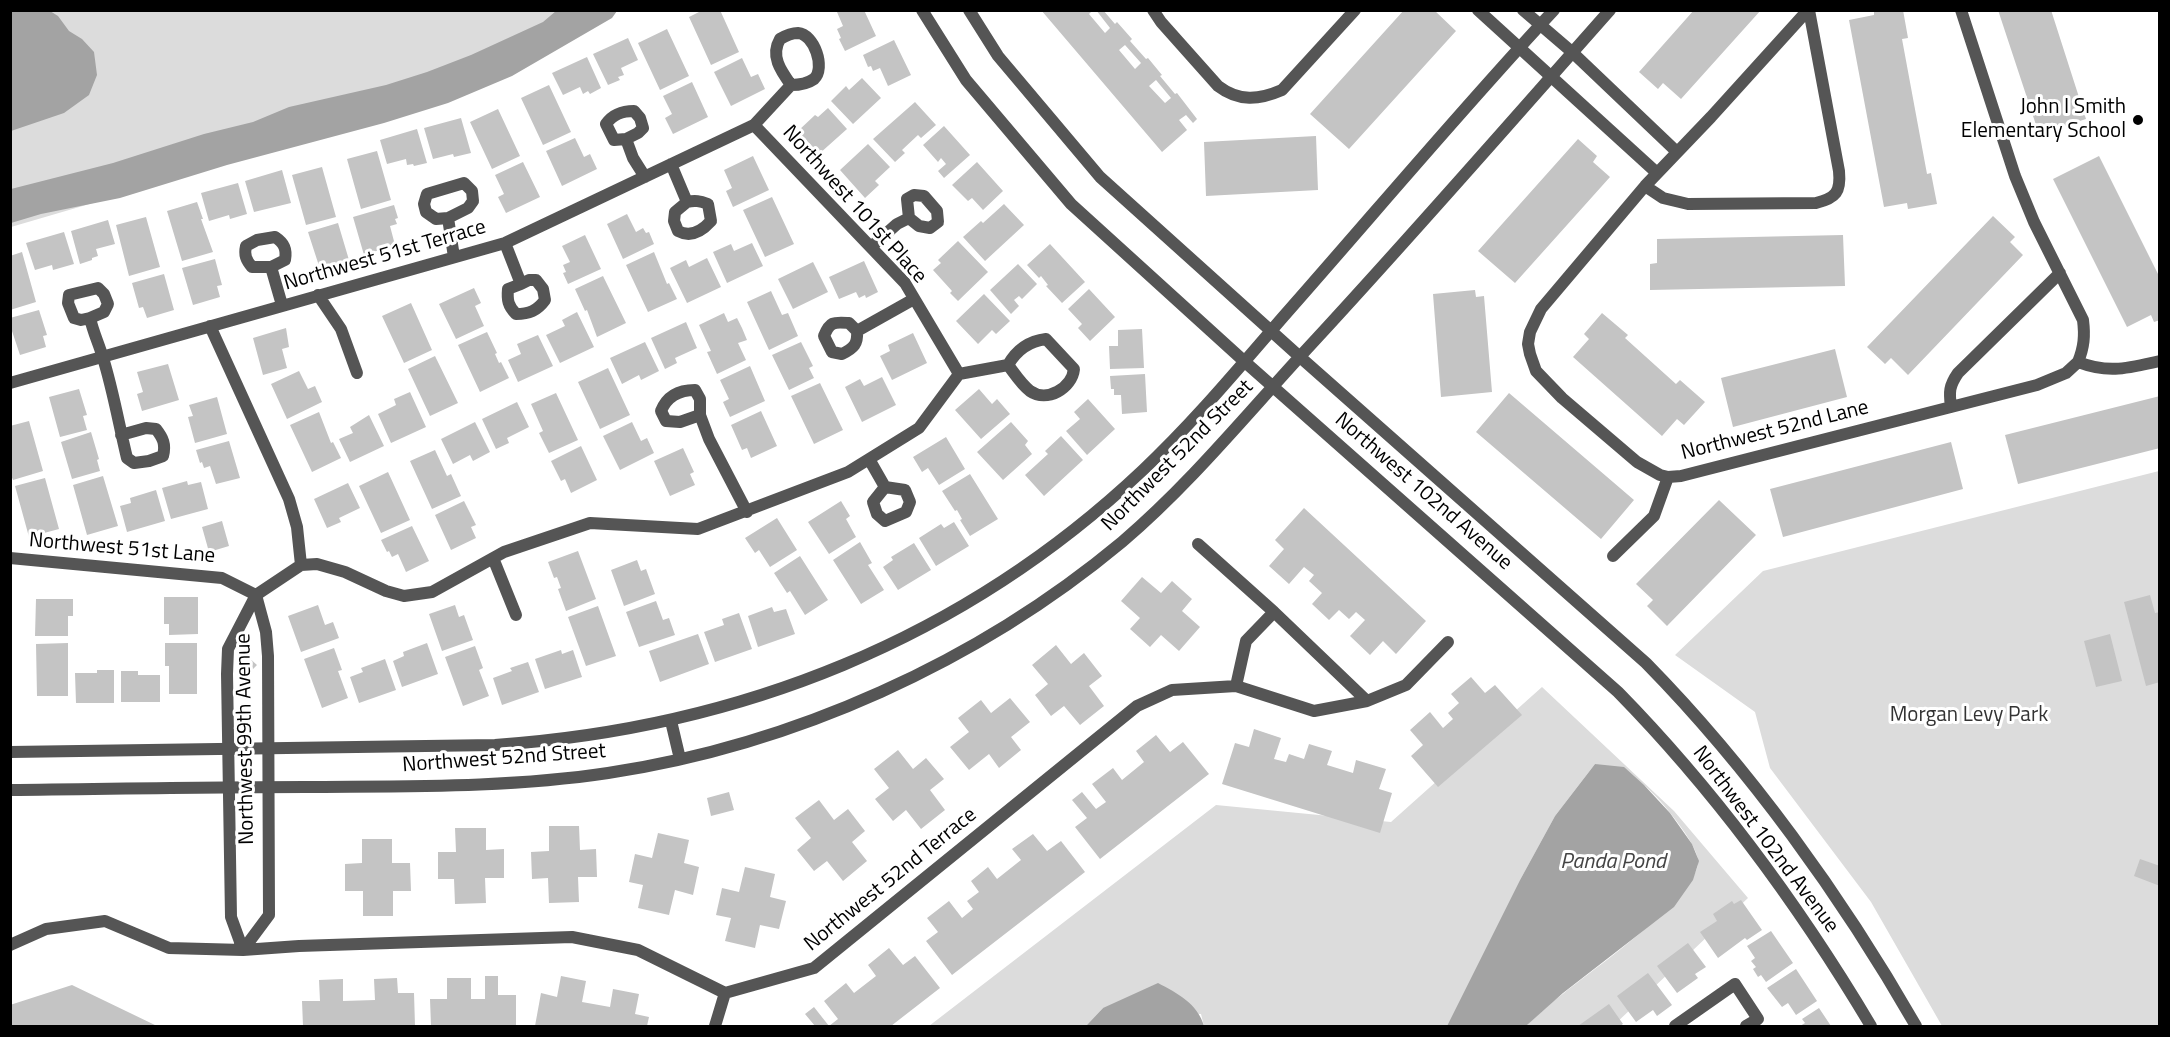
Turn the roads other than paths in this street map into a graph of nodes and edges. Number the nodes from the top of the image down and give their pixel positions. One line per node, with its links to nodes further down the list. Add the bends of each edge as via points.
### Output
1 (922, 10): 42 (street, Northwest 102nd Avenue, via 966,80 1071,204)
2 (969, 10): 38 (street, Northwest 102nd Avenue, via 998,56 1100,177)
3 (1153, 10): 4 (street, via 1218,86 1228,94 1253,99 1282,90)
4 (1355, 10)
5 (1478, 10): 12 (street)
6 (1523, 10): 11 (street)
7 (1554, 10): 11 (street, Northwest 52nd Street)
8 (1610, 10): 13 (street, Northwest 52nd Street)
9 (1808, 10): 18 (street); 22 (street, via 1839,171 1836,195 1816,202 1688,204 1663,198)
10 (1961, 10): 30 (street, via 2015,176)
11 (1540, 26): 12 (street, Northwest 52nd Street); 13 (street)
12 (1520, 47): 14 (street); 38 (street, Northwest 52nd Street)
13 (1572, 52): 14 (street, Northwest 52nd Street); 18 (street)
14 (1552, 76): 20 (street); 40 (street, Northwest 52nd Street)
15 (791, 85): 15 (street, via 776,57 776,46 780,39 797,33 813,44 818,73 803,84); 16 (street)
16 (754, 125): 19 (street, Northwest 51st Terrace); 27 (street, Northwest 101st Place)
17 (626, 139): 21 (street)
18 (1677, 152): 20 (street)
19 (670, 164): 21 (street, Northwest 51st Terrace); 23 (street)
20 (1657, 173): 22 (street)
21 (645, 177): 26 (street, Northwest 51st Terrace)
22 (1645, 186): 53 (street, via 1541,309 1528,344 1536,371 1562,398 1637,462)
23 (687, 202)
24 (448, 218): 28 (street)
25 (909, 218): 27 (street)
26 (505, 243): 28 (street, Northwest 51st Terrace); 31 (street)
27 (871, 248): 33 (street, Northwest 101st Place)
28 (454, 257): 32 (street, Northwest 51st Terrace)
29 (271, 267): 34 (street)
30 (2060, 273): 43 (street, via 2083,320 2085,337); 49 (street, via 1950,383)
31 (521, 284)
32 (318, 295): 34 (street, Northwest 51st Terrace); 45 (street, via 341,329)
33 (914, 298): 37 (street); 46 (street, Northwest 101st Place)
34 (282, 305): 36 (street, Northwest 51st Terrace)
35 (90, 318): 39 (street)
36 (210, 326): 39 (street, Northwest 51st Terrace); 60 (street, via 289,498)
37 (857, 331)
38 (1271, 331): 40 (street, Northwest 102nd Avenue); 42 (street, Northwest 52nd Street)
39 (103, 357): 47 (street, Northwest 51st Terrace); 51 (street)
40 (1300, 357): 48 (street, Northwest 52nd Street); 82 (street, Northwest 102nd Avenue, via 1628,647 1682,700 1778,818 1839,904)
41 (2160, 361): 43 (street, via 2107,370)
42 (1245, 362): 48 (street, Northwest 102nd Avenue); 67 (street, Northwest 52nd Street, via 1175,438 1108,502 971,600 835,669 757,697)
43 (2078, 362): 49 (street, Northwest 52nd Lane, via 2051,380)
44 (1008, 365): 44 (street, via 1038,395 1062,390 1073,378 1074,369 1046,339 1029,344); 46 (street)
45 (357, 373)
46 (959, 374): 52 (street, via 919,428)
47 (10, 383)
48 (1274, 388): 71 (street, Northwest 52nd Street, via 1199,469 1124,540 1062,588 986,638 843,707 754,739); 81 (street, Northwest 102nd Avenue, via 1652,726 1739,832 1825,952)
49 (1951, 407): 53 (street, Northwest 52nd Lane)
50 (700, 415): 55 (street)
51 (121, 435)
52 (869, 459): 54 (street); 55 (street, via 848,472)
53 (1668, 477): 57 (street, Northwest 52nd Lane, via 1654,516)
54 (885, 487)
55 (747, 512): 59 (street, via 698,529 590,523)
56 (1198, 544): 62 (street)
57 (1613, 556)
58 (10, 558): 61 (street, Northwest 51st Lane, via 222,578)
59 (492, 558): 60 (street, via 432,592 404,596 345,572 317,564); 63 (street)
60 (301, 565): 61 (street)
61 (256, 595): 68 (street, Northwest 99th Avenue, via 268,656); 69 (street, Northwest 99th Avenue, via 228,649)
62 (1274, 612): 65 (street, via 1246,641); 66 (street)
63 (516, 615)
64 (1448, 642): 66 (street, Northwest 52nd Terrace, via 1406,685)
65 (1236, 686): 66 (street, Northwest 52nd Terrace, via 1314,711); 77 (street, Northwest 52nd Terrace, via 1172,690 1137,706 814,968)
66 (1367, 701)
67 (671, 721): 68 (street, Northwest 52nd Street, via 600,734 505,744); 71 (street)
68 (267, 748): 69 (street, Northwest 52nd Street); 72 (street, Northwest 99th Avenue)
69 (228, 749): 70 (street, Northwest 52nd Street); 73 (street, Northwest 99th Avenue)
70 (10, 752)
71 (680, 759): 72 (street, Northwest 52nd Street, via 528,782)
72 (269, 787): 73 (street, Northwest 52nd Street); 76 (street, Northwest 99th Avenue, via 268,915)
73 (229, 788): 74 (street, Northwest 52nd Street); 76 (street, Northwest 99th Avenue, via 231,917)
74 (10, 790)
75 (10, 945): 76 (street, via 46,929 105,921 170,948)
76 (243, 950): 77 (street, via 572,937 638,950)
77 (725, 993): 78 (street)
78 (714, 1026)
79 (1676, 1026): 80 (street, via 1735,984 1758,1019)
80 (1746, 1026)
81 (1871, 1026)
82 (1916, 1026)

